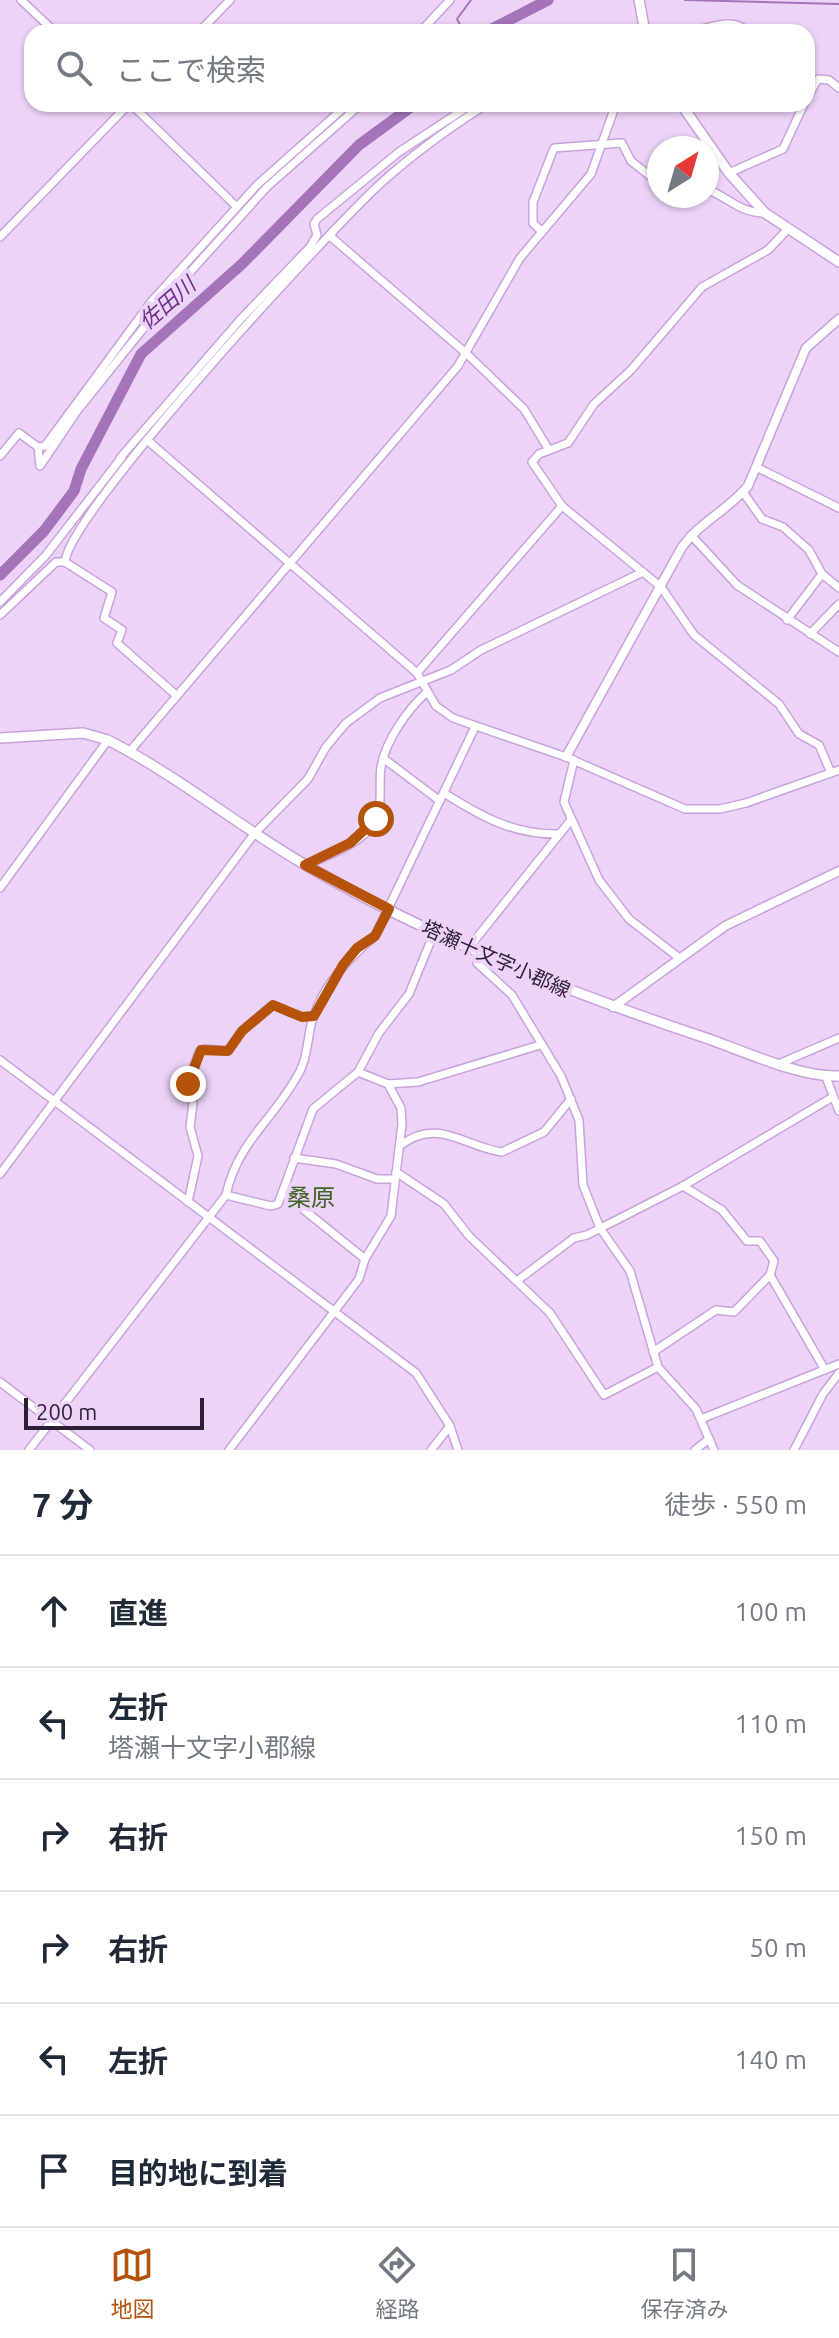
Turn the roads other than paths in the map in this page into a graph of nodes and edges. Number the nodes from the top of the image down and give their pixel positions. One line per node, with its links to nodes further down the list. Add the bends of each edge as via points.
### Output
1 (21, 0): 5 (street)
2 (230, 0): 6 (street)
3 (450, 0): 7 (street)
4 (639, 0): 8 (main road)
5 (46, 24)
6 (207, 24)
7 (428, 24)
8 (643, 24)
9 (815, 78): 10 (street)
10 (818, 79): 11 (street); 12 (street)
11 (815, 84)
12 (839, 88)
13 (122, 112): 32 (street)
14 (138, 112): 26 (street)
15 (339, 112): 26 (street)
16 (352, 112): 37 (street, via 267,187 174,290 40,466)
17 (460, 112): 31 (street, via 339,199 314,222)
18 (474, 112): 29 (street, via 438,135)
19 (614, 112): 22 (street)
20 (687, 112): 23 (main road)
21 (800, 112): 23 (street, via 783,149)
22 (605, 142): 24 (street, via 623,144 631,161); 30 (street, via 591,174); 30 (street, via 552,150 533,202 533,223)
23 (729, 173): 27 (main road)
24 (647, 174)
25 (719, 194): 27 (street, via 739,209)
26 (237, 207): 37 (street, via 151,302 45,446)
27 (765, 213): 28 (main road)
28 (787, 230): 33 (main road); 38 (street, via 768,250 702,287 631,370 594,404 568,443)
29 (333, 231): 31 (street); 35 (street, via 331,237); 36 (street)
30 (542, 232): 35 (street, via 513,268)
31 (317, 235): 40 (street)
32 (0, 237)
33 (839, 262)
34 (839, 319): 41 (street, via 806,348)
35 (467, 354): 38 (street, via 524,409); 47 (street)
36 (147, 440): 40 (street); 46 (street, via 68,545); 47 (street)
37 (38, 447): 39 (street, via 19,433)
38 (549, 450): 43 (street, via 532,462)
39 (0, 456)
40 (120, 458): 52 (street, via 46,555)
41 (756, 467): 42 (street); 44 (street)
42 (743, 492): 45 (street); 49 (street, via 762,519 783,527 809,550)
43 (562, 506): 48 (street); 58 (street)
44 (839, 508)
45 (691, 535): 50 (street); 55 (street, via 737,585)
46 (65, 562): 54 (street, via 56,562); 61 (street, via 112,592 104,618 122,630 117,643)
47 (290, 563): 58 (street); 61 (street)
48 (643, 572): 50 (street); 59 (street)
49 (822, 574): 51 (street); 55 (street)
50 (661, 587): 67 (street); 68 (street, via 694,635 779,704 799,734 819,745)
51 (839, 588)
52 (0, 602)
53 (839, 604): 56 (street)
54 (0, 615)
55 (787, 620): 56 (street)
56 (810, 634): 57 (street)
57 (839, 652)
58 (417, 673): 59 (street)
59 (423, 683): 60 (street); 71 (street, via 380,698 346,723 308,779)
60 (427, 692): 62 (street, via 442,712); 66 (street, via 410,710)
61 (176, 695): 65 (street)
62 (475, 727): 67 (street); 69 (street)
63 (0, 738): 64 (main road, 塔瀬十文字小郡線, via 83,733)
64 (108, 740): 65 (main road, 塔瀬十文字小郡線); 75 (street)
65 (130, 751): 71 (main road, 塔瀬十文字小郡線)
66 (383, 758): 69 (street); 73 (street, via 379,809 371,828)
67 (570, 758): 68 (street, via 673,806 703,810 746,803); 70 (street, via 565,795)
68 (835, 772)
69 (442, 797): 72 (street, via 510,830); 76 (street)
70 (570, 821): 72 (street); 80 (street, via 599,880 629,919)
71 (254, 834): 73 (main road, 塔瀬十文字小郡線); 93 (street)
72 (560, 834): 78 (street)
73 (305, 865): 76 (main road, 塔瀬十文字小郡線)
74 (839, 871): 80 (street, via 725,926)
75 (0, 888)
76 (389, 909): 77 (main road, 塔瀬十文字小郡線); 82 (street, via 375,936 343,965)
77 (434, 933): 78 (main road, 塔瀬十文字小郡線); 87 (street, via 409,994)
78 (467, 950): 79 (main road, 塔瀬十文字小郡線)
79 (478, 954): 81 (main road, 塔瀬十文字小郡線); 84 (street, via 477,963 512,995)
80 (678, 957): 81 (street)
81 (613, 1007): 86 (main road, 塔瀬十文字小郡線)
82 (314, 1016): 101 (street, via 300,1071 246,1143); 102 (street, via 302,1017 273,1005 228,1051 199,1052 188,1084 198,1156)
83 (839, 1038): 86 (street)
84 (540, 1045): 90 (street, via 418,1082); 92 (street)
85 (0, 1060): 93 (street)
86 (781, 1063): 89 (main road, 塔瀬十文字小郡線)
87 (358, 1072): 90 (street); 96 (street, via 313,1109)
88 (839, 1076): 89 (main road, 塔瀬十文字小郡線)
89 (826, 1077): 91 (street)
90 (388, 1084): 95 (street, via 401,1108)
91 (831, 1098): 94 (street); 99 (street)
92 (571, 1099): 95 (street, via 544,1132 502,1152 439,1132); 104 (street, via 581,1136 583,1185)
93 (54, 1101): 97 (street); 102 (street)
94 (839, 1111)
95 (401, 1145): 98 (street)
96 (294, 1158): 98 (street, via 336,1164 377,1179); 100 (street)
97 (0, 1174)
98 (396, 1175): 105 (street, via 389,1223); 107 (street, via 444,1204 469,1236)
99 (683, 1186): 104 (street); 106 (street, via 722,1210 747,1241 760,1241 774,1261)
100 (283, 1193): 101 (street, via 271,1206); 105 (street)
101 (226, 1195): 103 (street)
102 (188, 1202): 103 (street)
103 (208, 1216): 108 (street); 116 (street)
104 (600, 1228): 107 (street, via 574,1238); 109 (street, via 630,1271)
105 (365, 1259): 108 (street, via 359,1279)
106 (770, 1275): 109 (street, via 734,1312 716,1310); 112 (street)
107 (518, 1280): 111 (street, via 559,1323 604,1395)
108 (334, 1314): 117 (street, via 416,1373); 121 (street)
109 (653, 1352): 111 (street)
110 (839, 1364): 112 (street)
111 (658, 1367): 115 (street)
112 (825, 1370): 115 (street)
113 (839, 1373): 126 (street)
114 (0, 1382): 116 (street)
115 (701, 1419): 118 (street)
116 (51, 1421): 119 (street); 120 (street)
117 (450, 1426): 122 (street); 123 (street)
118 (709, 1439): 124 (street); 125 (street)
119 (29, 1450)
120 (90, 1450)
121 (229, 1450)
122 (431, 1450)
123 (458, 1450)
124 (695, 1450)
125 (714, 1450)
126 (794, 1450)

